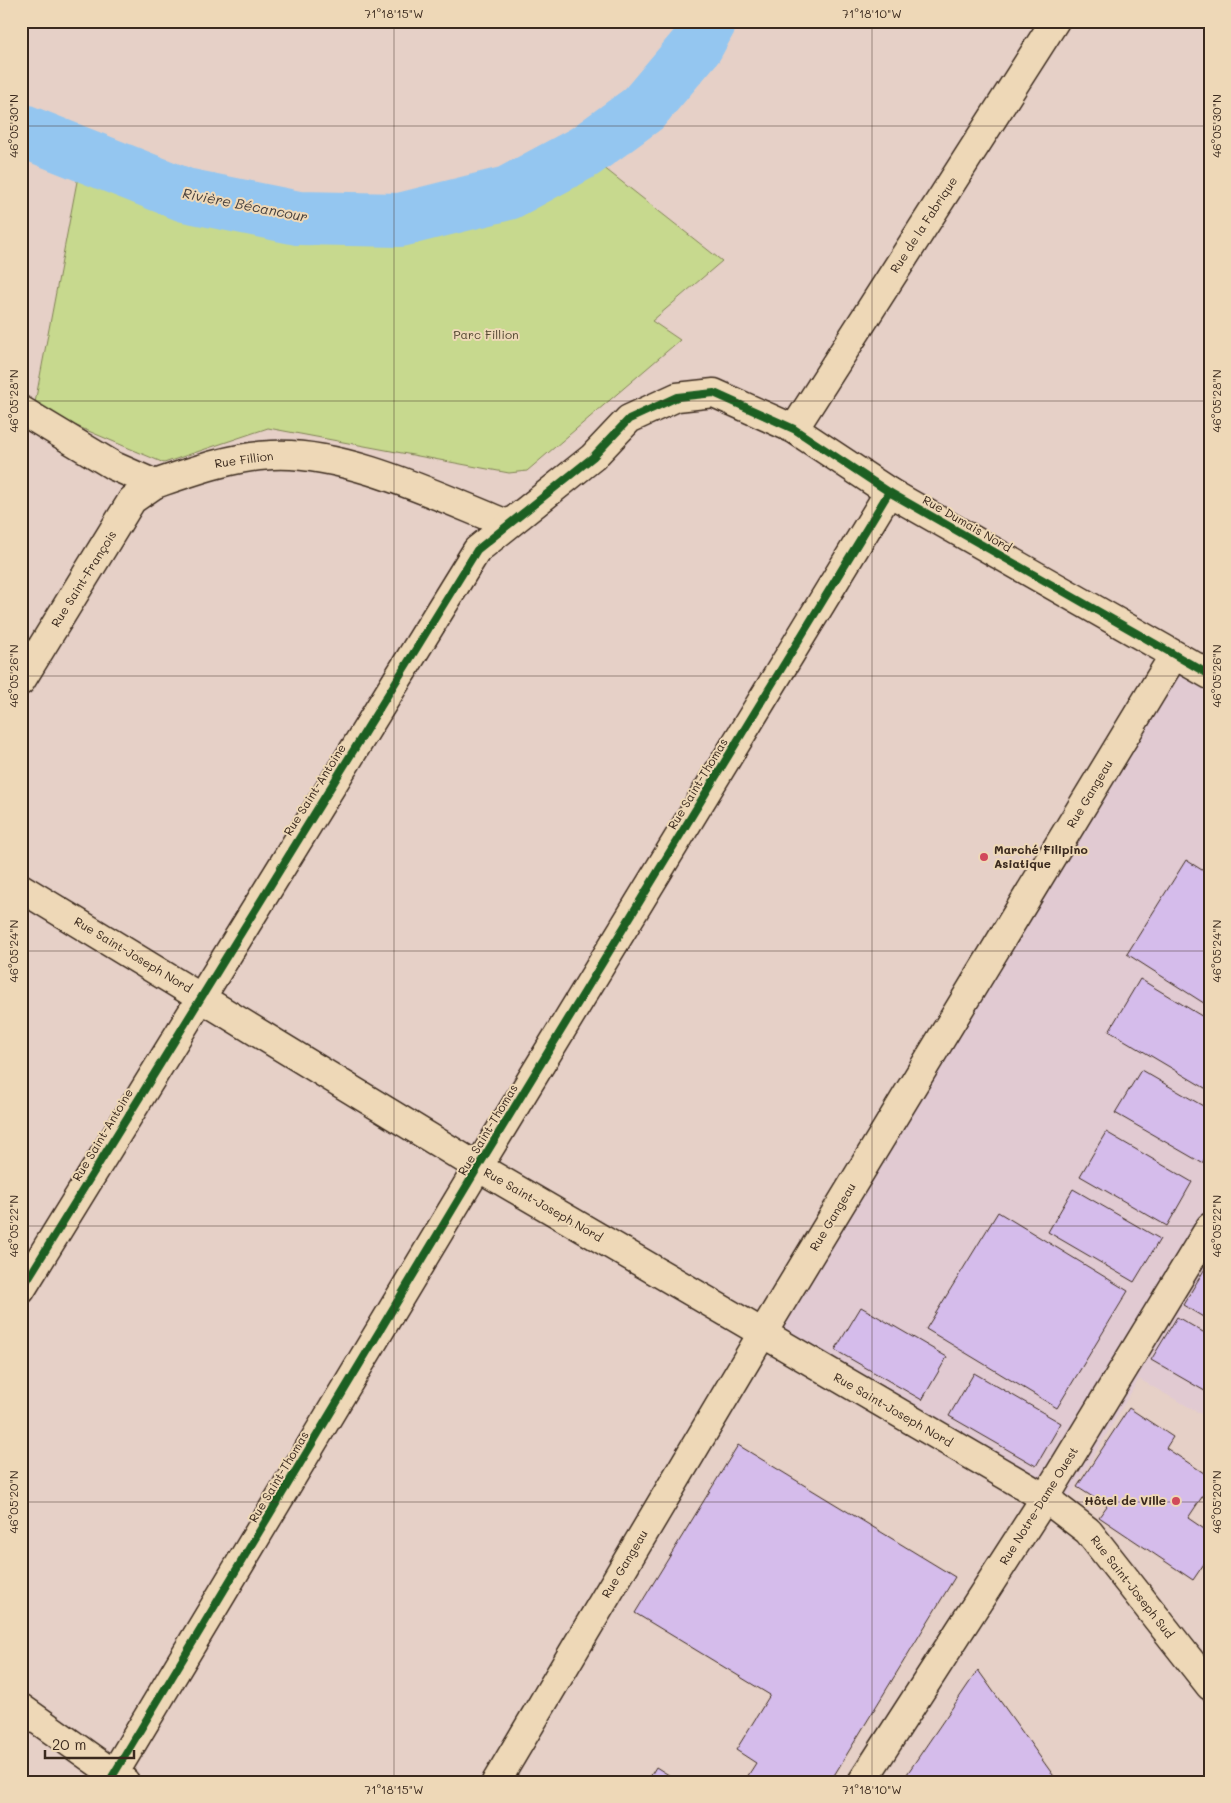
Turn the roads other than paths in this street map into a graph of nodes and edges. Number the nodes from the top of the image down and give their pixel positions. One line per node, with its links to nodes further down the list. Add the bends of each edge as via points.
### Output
1 (1055, 21): 4 (street, Rue de la Fabrique)
2 (714, 393): 4 (street, Rue Dumais Nord); 7 (street, Rue Saint-Antoine, via 677,397 629,419 592,457)
3 (21, 410): 5 (street, via 114,466)
4 (794, 429): 6 (street, Rue Dumais Nord)
5 (155, 484): 7 (street, Rue Fillion, via 212,464 272,455 322,459 391,477); 10 (street, Rue Saint-François, via 132,500)
6 (889, 492): 8 (street, Rue Dumais Nord); 13 (street, Rue Saint-Thomas)
7 (507, 524): 12 (street, Rue Saint-Antoine, via 477,550 457,579)
8 (1174, 655): 9 (street, Rue Dumais Nord); 16 (street, Rue Gangeau)
9 (1210, 675)
10 (21, 680)
11 (21, 888): 12 (street, Rue Saint-Joseph Nord)
12 (201, 996): 13 (street, Rue Saint-Joseph Nord); 15 (street, Rue Saint-Antoine)
13 (478, 1167): 16 (street, Rue Saint-Joseph Nord); 20 (street, Rue Saint-Thomas)
14 (1210, 1227): 17 (street, Rue Notre-Dame Ouest)
15 (21, 1290)
16 (762, 1334): 17 (street, Rue Saint-Joseph Nord); 21 (street, Rue Gangeau)
17 (1045, 1498): 18 (street, Rue Saint-Joseph Sud, via 1088,1531); 22 (street, Rue Notre-Dame Ouest)
18 (1210, 1686)
19 (21, 1708): 20 (street)
20 (116, 1779)
21 (496, 1782)
22 (862, 1782)

